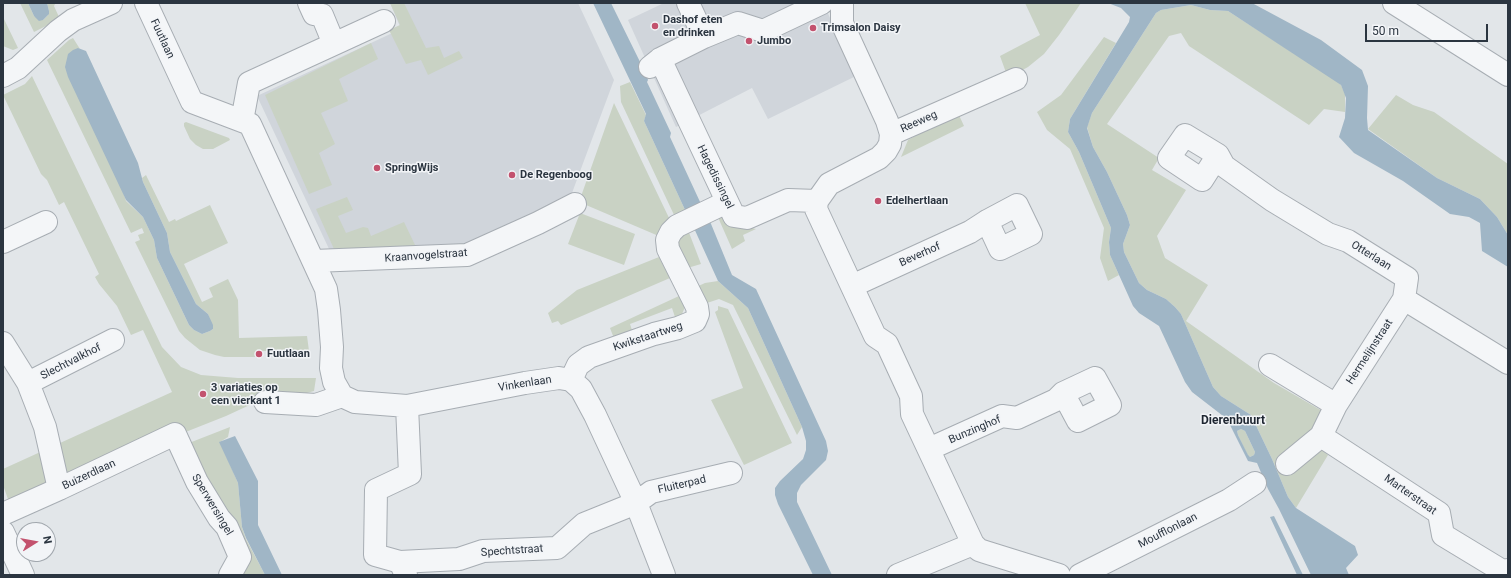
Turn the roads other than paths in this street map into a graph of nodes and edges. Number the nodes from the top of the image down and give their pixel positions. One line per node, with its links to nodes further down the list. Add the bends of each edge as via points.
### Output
1 (111, 3): 12 (street, via 73,20 18,68)
2 (146, 3): 14 (street, Fuutlaan, via 192,102)
3 (688, 3): 9 (street)
4 (822, 3): 9 (street, via 763,31 738,23)
5 (842, 3): 15 (street, via 842,23)
6 (1394, 3): 11 (street)
7 (315, 9): 10 (street)
8 (384, 21): 10 (street)
9 (704, 37): 18 (street, Hagedissingel, via 659,66)
10 (334, 44): 14 (street, via 249,83)
11 (1508, 75)
12 (3, 76)
13 (1016, 79): 15 (street, Reeweg)
14 (242, 121): 23 (street, Fuutlaan, via 250,124)
15 (891, 134): 19 (street, Reeweg, via 890,144 879,158 829,184)
16 (1218, 156): 25 (street, Otterlaan, via 1224,166 1272,200 1328,234 1348,241 1407,278)
17 (575, 204): 23 (street, Kraanvogelstraat, via 467,255)
18 (721, 204): 19 (street, Hagedissingel, via 734,216 747,218 788,200); 30 (street, Kwikstaartweg, via 682,223 666,240 697,307 695,321 589,357 578,365)
19 (819, 210): 24 (street)
20 (987, 221): 24 (street, Beverhof, via 970,232)
21 (46, 222): 22 (street)
22 (3, 242)
23 (314, 261): 33 (street, Fuutlaan, via 326,289 332,347 331,368 334,382)
24 (852, 286): 39 (street, via 875,336 887,344 911,396 912,414)
25 (1404, 299): 28 (street); 35 (street, Hermelijnstraat)
26 (113, 340): 31 (street, Slechtvalkhof)
27 (3, 343): 31 (street, Slechtvalkhof)
28 (1508, 363)
29 (1270, 365): 35 (street)
30 (571, 380): 36 (street, Vinkenlaan, via 559,378 525,383); 44 (street, via 581,389 595,415)
31 (28, 383): 43 (street, Slechtvalkhof, via 45,426)
32 (1064, 393): 39 (street, Bunzinghof, via 1056,400 1017,418 1002,416)
33 (342, 396): 34 (street, via 316,405); 36 (street, Vinkenlaan, via 355,402)
34 (265, 402)
35 (1336, 405): 38 (street, Hermelijnstraat)
36 (407, 406): 48 (street, Spechtstraat, via 410,474 376,490 375,555)
37 (175, 434): 43 (street, Buizerdlaan); 51 (street, Sperwersingel, via 197,482 227,527 240,556)
38 (1321, 436): 40 (street, Hermelijnstraat); 49 (street, Marterstraat, via 1439,513 1443,535 1504,572)
39 (929, 450): 47 (street)
40 (1287, 464)
41 (731, 474): 44 (street, Fluiterpad, via 651,492)
42 (1254, 484): 55 (street, Moufflonlaan, via 1229,500)
43 (59, 489): 45 (street, Buizerdlaan)
44 (636, 503): 48 (street, Spechtstraat, via 584,524 557,548 483,551 459,560); 52 (street)
45 (3, 514)
46 (3, 532): 50 (street)
47 (973, 544): 53 (street); 54 (street, via 979,550)
48 (403, 569)
49 (1508, 570)
50 (23, 575)
51 (230, 575)
52 (664, 575)
53 (898, 575)
54 (1060, 575)
55 (1080, 575)

